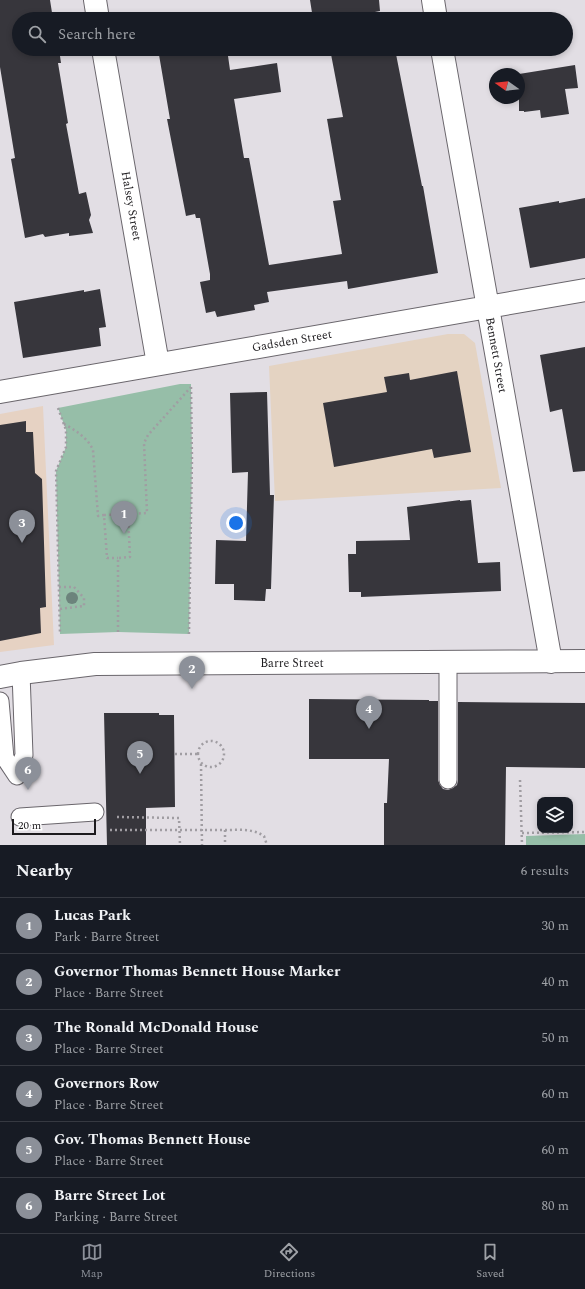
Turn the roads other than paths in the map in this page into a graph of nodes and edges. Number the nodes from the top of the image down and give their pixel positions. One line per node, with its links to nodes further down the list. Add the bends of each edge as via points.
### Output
1 (94, 0): 3 (street)
2 (433, 0): 4 (street)
3 (97, 12)
4 (435, 12)
5 (104, 56): 9 (street, Halsey Street)
6 (443, 56): 8 (street, Bennett Street)
7 (585, 290): 8 (street, Gadsden Street)
8 (487, 307): 9 (street, Gadsden Street); 13 (street, Bennett Street)
9 (158, 364): 10 (street, Gadsden Street)
10 (0, 392)
11 (585, 661): 13 (street, Barre Street)
12 (448, 662): 13 (street, Barre Street); 14 (street, Barre Street, via 95,664); 17 (lane)
13 (551, 662)
14 (21, 673): 15 (street, Barre Street); 16 (lane, via 24,755 17,776 5,758)
15 (0, 677)
16 (0, 701)
17 (448, 780)
18 (102, 814): 19 (lane)
19 (20, 817)

